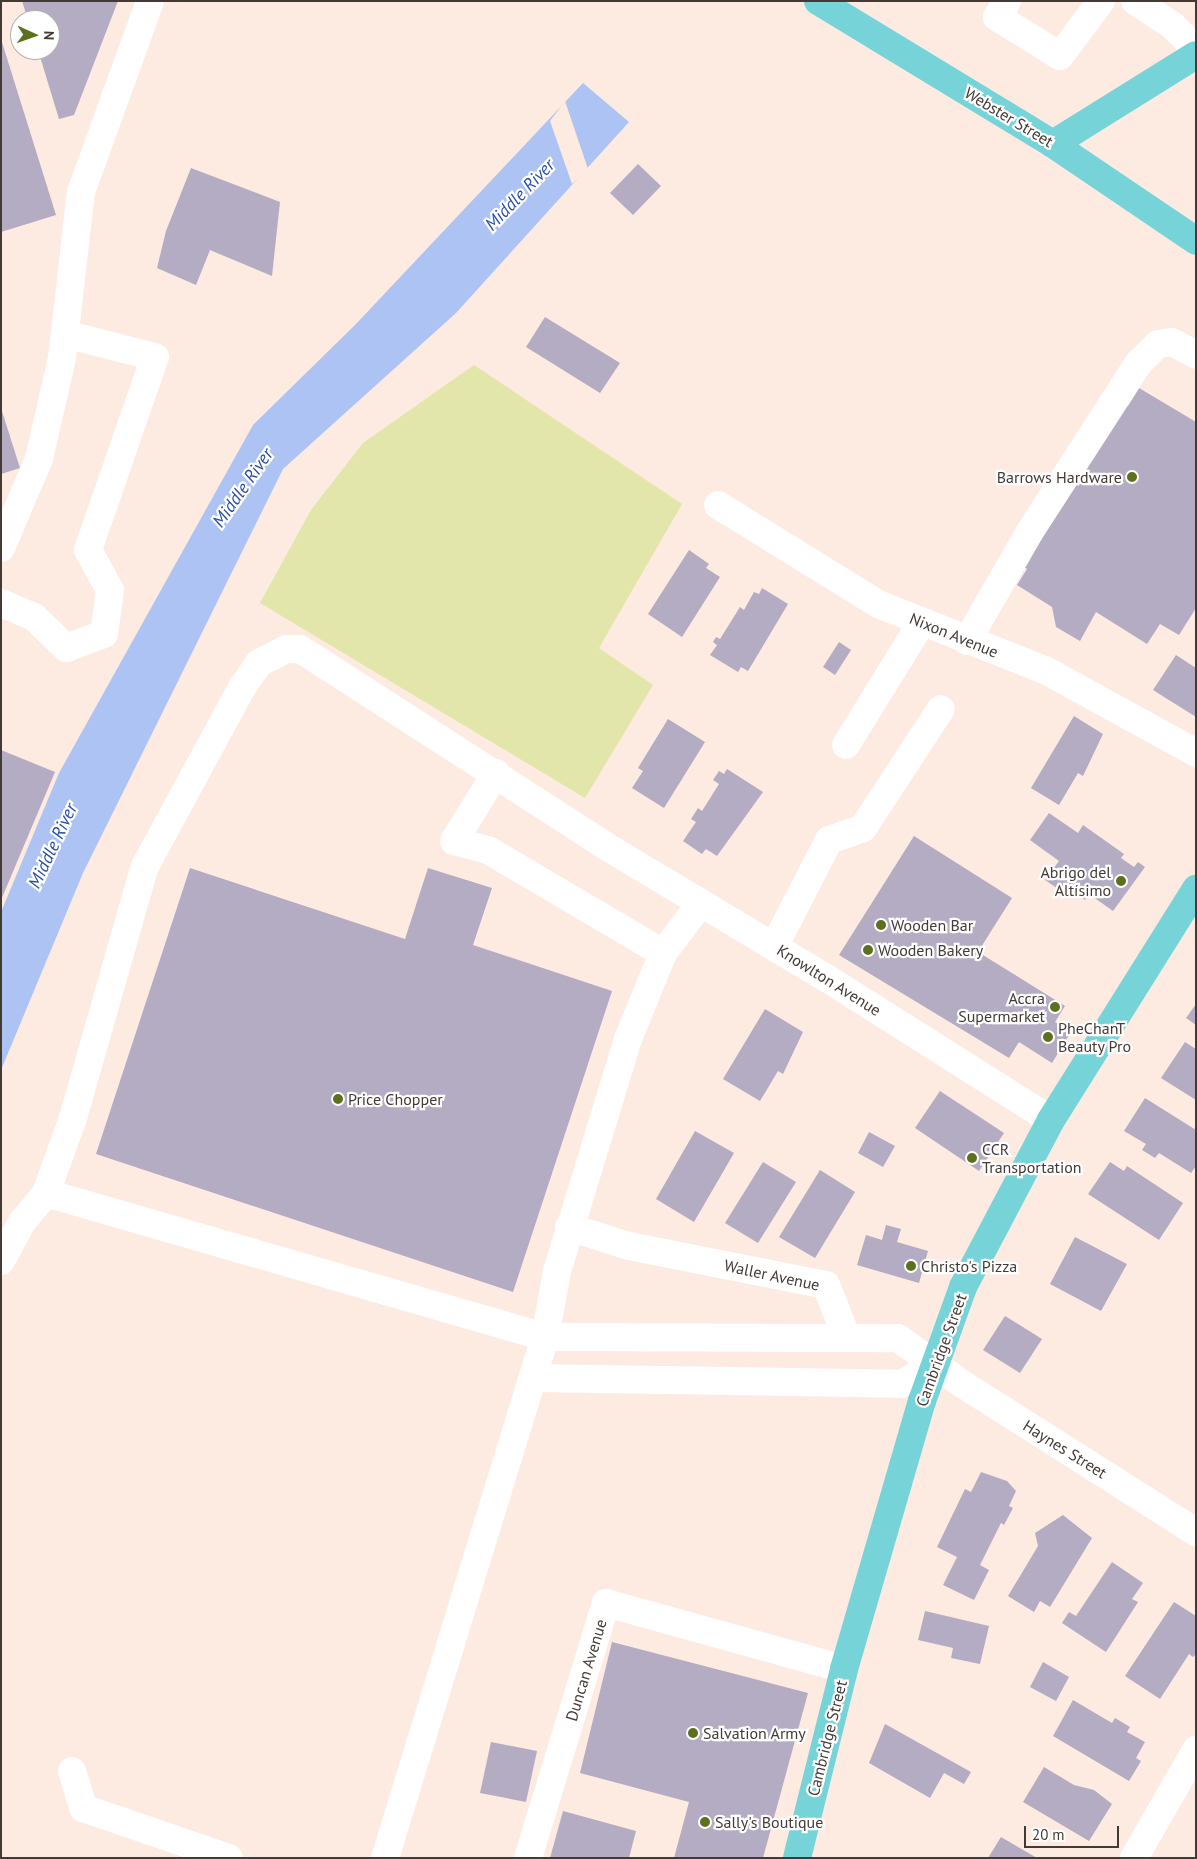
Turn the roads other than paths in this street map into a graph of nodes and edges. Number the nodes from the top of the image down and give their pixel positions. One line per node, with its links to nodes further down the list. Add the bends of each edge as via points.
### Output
1 (150, 1): 10 (street, via 81,192)
2 (818, 1): 8 (main road, Webster Street)
3 (1007, 1): 4 (street, via 997,16 1060,56)
4 (1101, 1)
5 (1135, 1): 6 (street, via 1172,25)
6 (1196, 49)
7 (1196, 55): 8 (main road)
8 (1053, 144): 9 (main road, Webster Street)
9 (1193, 233)
10 (65, 334): 13 (street, via 39,459); 14 (street, via 155,357 88,550 110,590 104,634 66,648 34,618)
11 (1196, 355): 16 (street, via 1172,342 1158,344 1138,364 1029,533)
12 (718, 505): 15 (street, Nixon Avenue, via 878,604)
13 (1, 548)
14 (1, 603)
15 (922, 622): 16 (street, Nixon Avenue); 18 (street)
16 (968, 641): 19 (street, Nixon Avenue, via 1047,671)
17 (941, 709): 23 (street, via 863,828 829,840)
18 (846, 745)
19 (1196, 753)
20 (496, 773): 22 (street, Knowlton Avenue, via 604,845); 24 (street, via 454,841 488,850); 26 (street, Knowlton Avenue, via 300,649 286,649 259,664 243,686 144,868 73,1118)
21 (1196, 889): 25 (main road, Cambridge Street)
22 (701, 903): 23 (street, Knowlton Avenue); 24 (street)
23 (774, 947): 25 (street, Knowlton Avenue)
24 (663, 953): 27 (street, via 628,1039)
25 (1051, 1120): 31 (main road, Cambridge Street, via 990,1231)
26 (46, 1193): 28 (street, Knowlton Avenue, via 22,1222); 29 (street)
27 (569, 1227): 29 (street); 30 (street, Waller Avenue, via 629,1246 826,1285)
28 (1, 1261)
29 (545, 1337): 30 (street); 32 (street)
30 (847, 1338): 31 (street, via 898,1338)
31 (934, 1364): 32 (street, via 902,1384); 33 (street, Haynes Street); 34 (main road, Cambridge Street)
32 (534, 1378): 38 (street)
33 (1196, 1532)
34 (844, 1669): 39 (street, Duncan Avenue, via 606,1603); 40 (main road, Cambridge Street)
35 (1196, 1750): 41 (street)
36 (72, 1771): 37 (street, via 83,1808)
37 (229, 1858)
38 (385, 1858)
39 (528, 1858)
40 (797, 1858)
41 (1134, 1858)

